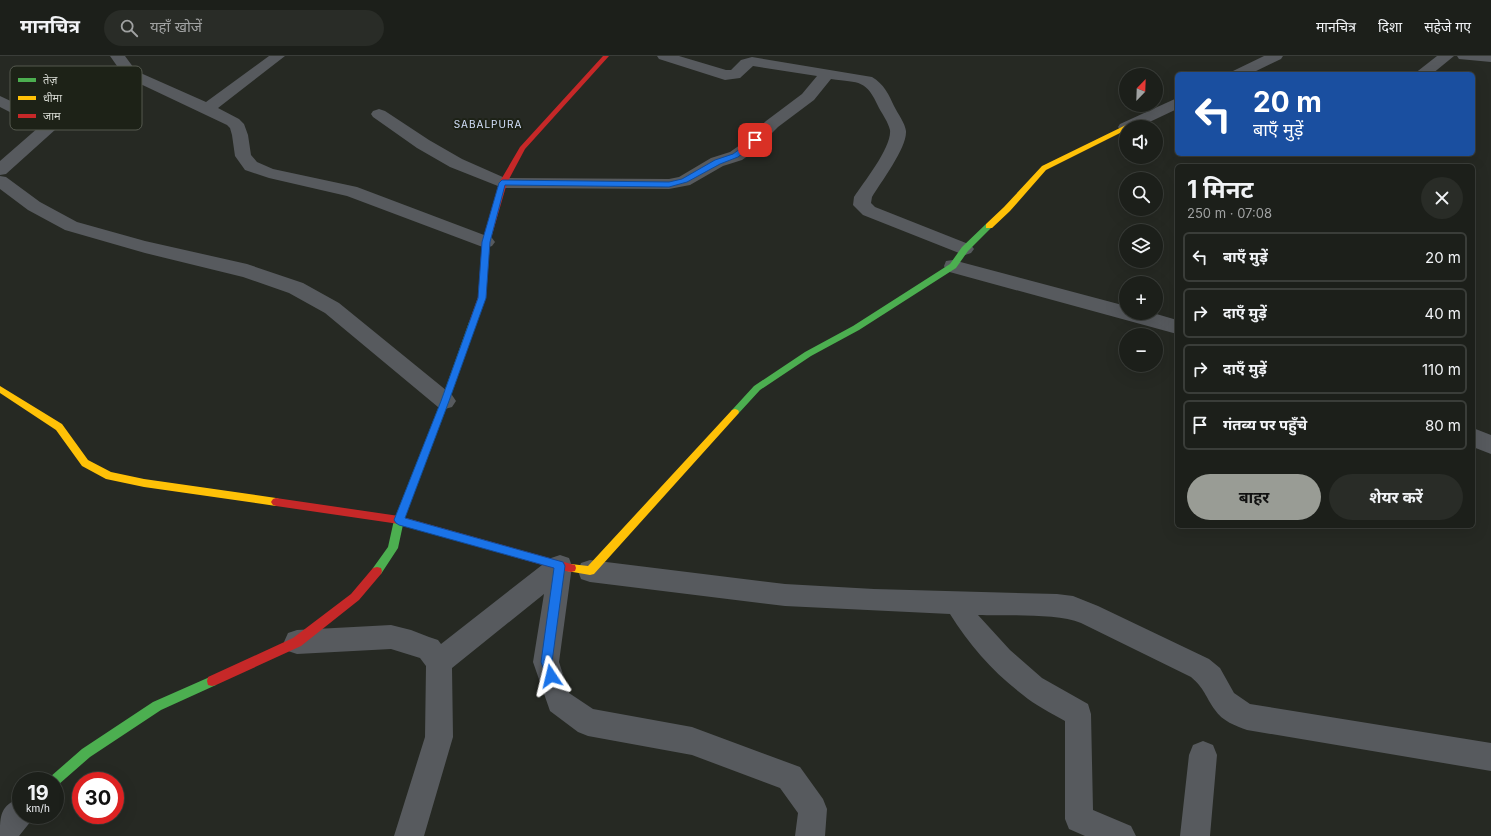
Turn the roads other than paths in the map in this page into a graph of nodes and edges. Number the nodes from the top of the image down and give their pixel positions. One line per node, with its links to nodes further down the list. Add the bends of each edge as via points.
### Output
1 (117, 56): 9 (street)
2 (278, 56): 17 (street)
3 (606, 56): 24 (street, via 522,148)
4 (664, 56): 12 (street, via 725,75 734,75 746,62 752,61)
5 (1276, 56): 10 (street)
6 (1447, 56): 11 (street)
7 (1464, 56): 8 (street)
8 (1491, 58)
9 (125, 66)
10 (1242, 72)
11 (1425, 72)
12 (828, 74): 24 (street, via 808,97 772,124 746,149 684,181 669,184); 26 (street, via 867,80 874,84 897,127 895,147 863,197 862,205 870,211)
13 (142, 79): 17 (street)
14 (0, 101): 16 (street)
15 (1175, 104): 19 (street)
16 (10, 106)
17 (208, 109): 25 (street, via 238,127 243,156 251,166 269,173 351,191)
18 (379, 114): 24 (street, via 456,164)
19 (1141, 120)
20 (45, 130): 22 (street)
21 (1119, 130): 26 (street, via 1044,168 1007,209)
22 (0, 170)
23 (0, 180): 32 (street, via 34,206 71,226 145,248 247,271 296,288 332,308)
24 (502, 183): 25 (street)
25 (486, 242): 32 (street, via 482,298)
26 (965, 249): 27 (street)
27 (952, 266): 28 (street); 37 (street, via 757,388)
28 (1119, 311)
29 (1152, 320): 30 (street)
30 (1175, 326)
31 (0, 389): 35 (street, via 59,427 85,464 108,476)
32 (445, 401): 35 (street)
33 (1475, 438): 34 (street)
34 (1491, 445)
35 (399, 520): 36 (street); 39 (street, via 393,548 377,572 355,597)
36 (560, 566): 37 (street); 40 (street); 47 (street, via 546,662 559,702 588,722 692,741 790,777 813,809)
37 (590, 571): 38 (street, via 785,595)
38 (956, 602): 42 (street, via 1058,606 1089,614 1200,668 1211,677 1226,702 1247,717); 48 (street, via 971,626 1001,659 1033,687 1078,714 1079,819)
39 (297, 642): 40 (street, via 391,638 429,649); 43 (street, via 158,706 86,753)
40 (439, 662): 46 (street, via 439,737)
41 (1203, 755): 49 (street)
42 (1491, 757)
43 (64, 772)
44 (12, 822): 45 (street)
45 (1, 836)
46 (409, 836)
47 (810, 836)
48 (1121, 836)
49 (1196, 836)

